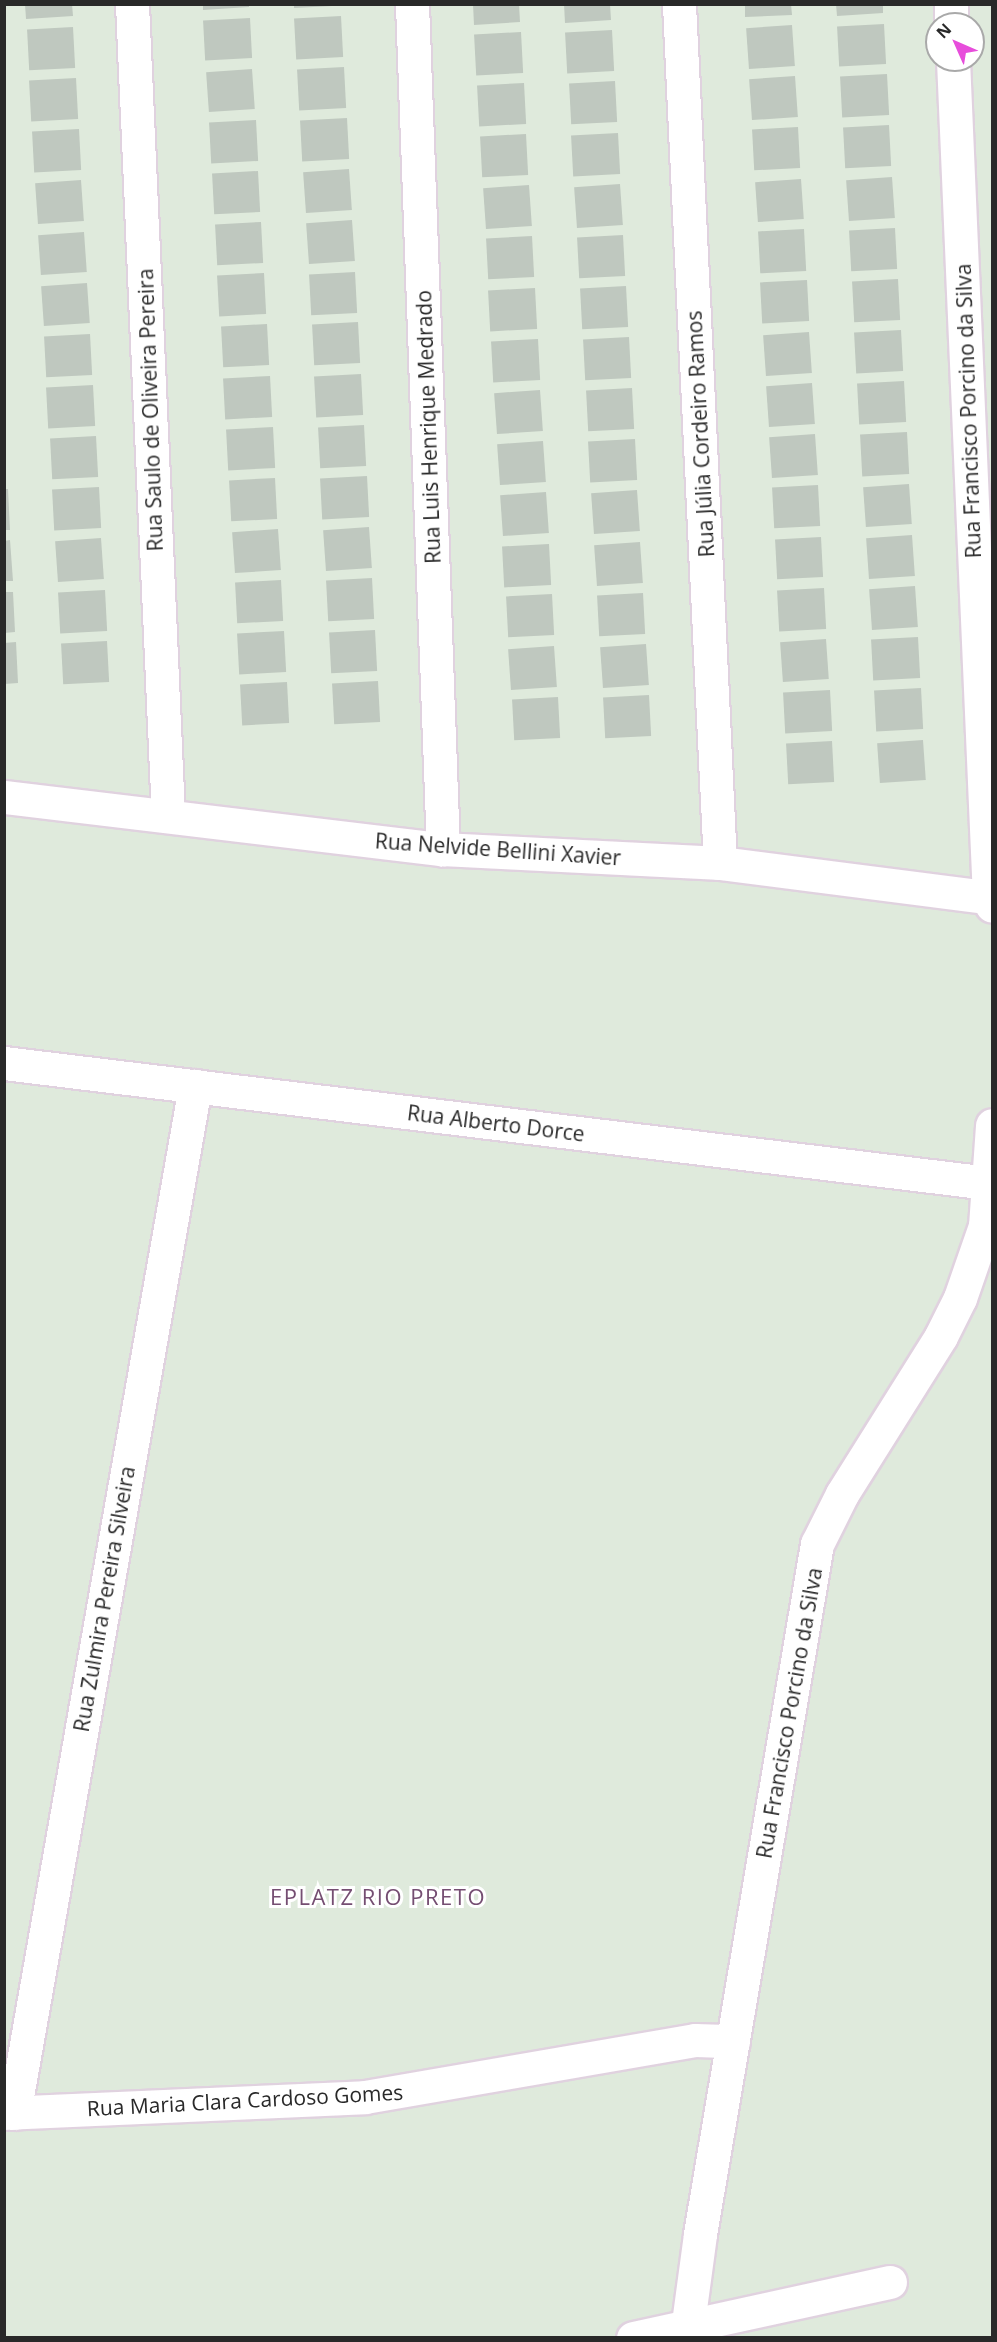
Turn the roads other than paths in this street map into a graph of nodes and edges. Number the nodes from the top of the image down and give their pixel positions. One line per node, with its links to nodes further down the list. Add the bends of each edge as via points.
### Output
1 (132, 4): 6 (street, Rua Saulo de Oliveira Pereira)
2 (412, 4): 7 (street, Rua Luis Henrique Medrado)
3 (679, 4): 8 (street, Rua Júlia Cordeiro Ramos)
4 (954, 72): 9 (street, Rua Francisco Porcino da Silva)
5 (4, 797): 6 (street, Rua Nelvide Bellini Xavier)
6 (168, 816): 7 (street, Rua Nelvide Bellini Xavier)
7 (443, 849): 8 (street, Rua Nelvide Bellini Xavier)
8 (720, 863): 9 (street, Rua Nelvide Bellini Xavier)
9 (991, 900)
10 (4, 1063): 11 (street, Rua Alberto Dorce)
11 (195, 1086): 13 (street, Rua Alberto Dorce); 15 (street, Rua Zulmira Pereira Silveira)
12 (993, 1125): 13 (street, Rua Francisco Porcino da Silva)
13 (988, 1182): 14 (street, Rua Francisco Porcino da Silva, via 985,1226 960,1298 941,1336 842,1494 817,1545)
14 (733, 2041): 15 (street, Rua Maria Clara Cardoso Gomes, via 695,2040 365,2097); 17 (street, Rua Francisco Porcino da Silva)
15 (9, 2113)
16 (890, 2282): 17 (street)
17 (687, 2332): 18 (street)
18 (633, 2337)

